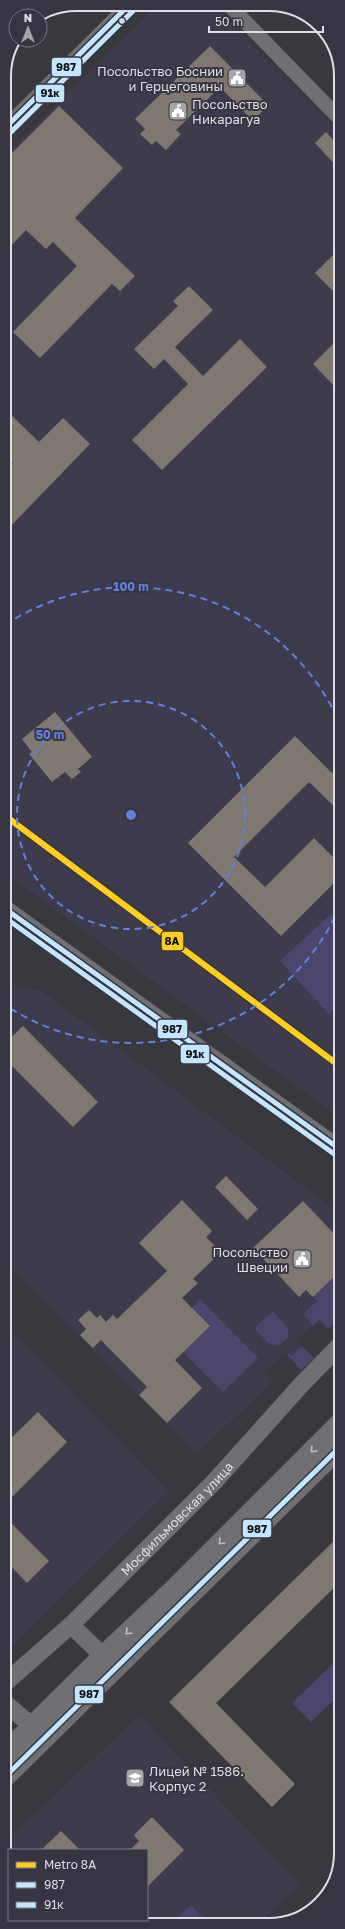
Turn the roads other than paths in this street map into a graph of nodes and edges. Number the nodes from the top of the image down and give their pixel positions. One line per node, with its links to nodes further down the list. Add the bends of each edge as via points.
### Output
1 (123, 11): 4 (street)
2 (235, 11): 3 (street)
3 (334, 113)
4 (11, 122)
5 (11, 913): 6 (street)
6 (334, 1145)
7 (334, 1351): 10 (street, Мосфильмовская улица, via 214,1482)
8 (334, 1429): 11 (main road, one-way to 11, via 172,1591)
9 (334, 1453): 16 (main road)
10 (71, 1625): 11 (street); 12 (street, Мосфильмовская улица)
11 (103, 1656): 14 (main road)
12 (11, 1677)
13 (11, 1709): 14 (street)
14 (32, 1726): 15 (main road)
15 (11, 1747)
16 (11, 1771)

